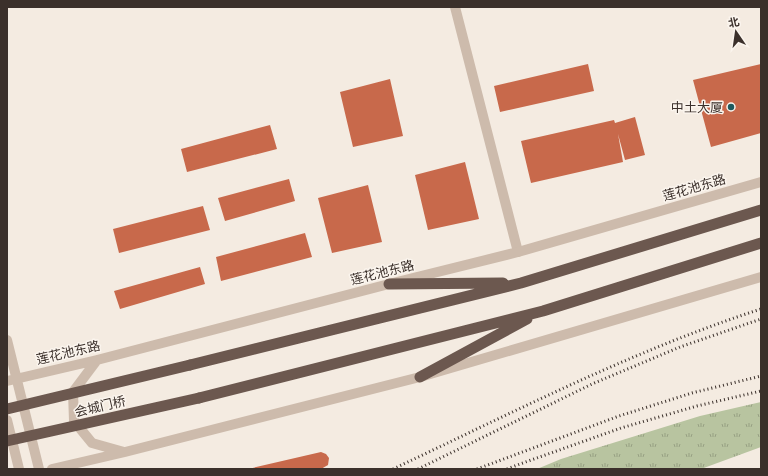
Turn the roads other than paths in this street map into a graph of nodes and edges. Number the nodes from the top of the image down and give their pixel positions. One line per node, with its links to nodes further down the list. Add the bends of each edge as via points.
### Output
1 (456, 7): 5 (street)
2 (761, 182): 5 (street, 莲花池东路)
3 (761, 210): 7 (highway)
4 (761, 243): 9 (highway)
5 (518, 252): 8 (street, 莲花池东路)
6 (761, 277): 12 (street)
7 (521, 283): 8 (highway); 14 (highway, 会城门桥, bridge)
8 (389, 284): 11 (street, 莲花池东路)
9 (543, 311): 12 (highway); 16 (highway, 会城门桥, bridge, via 199,398)
10 (7, 340): 13 (street)
11 (97, 360): 13 (street, 莲花池东路); 17 (street, via 73,392 74,421 92,442)
12 (420, 377): 17 (street)
13 (12, 380): 19 (street)
14 (7, 409)
15 (7, 420): 18 (street)
16 (7, 441)
17 (125, 452): 20 (street)
18 (19, 469)
19 (39, 469)
20 (52, 469)

